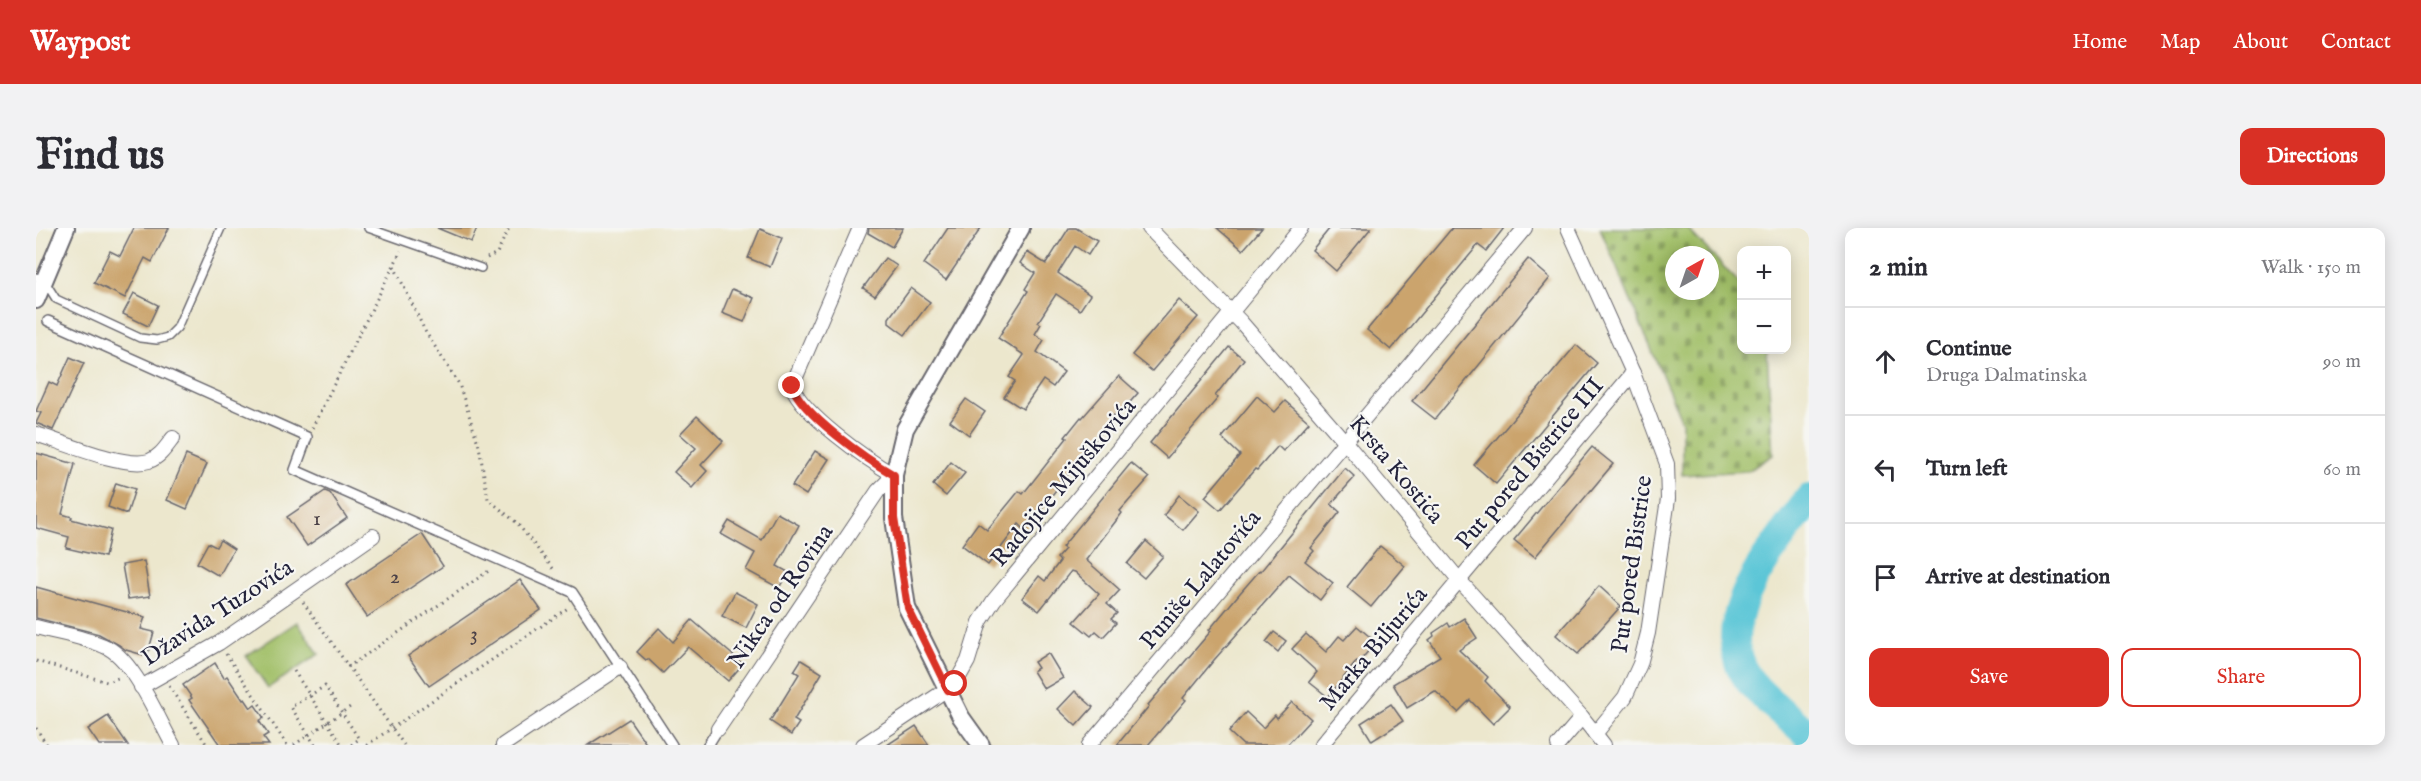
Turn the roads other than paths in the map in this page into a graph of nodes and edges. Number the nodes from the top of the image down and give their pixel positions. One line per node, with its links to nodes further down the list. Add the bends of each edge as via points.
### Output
1 (66, 228): 11 (street)
2 (221, 228): 11 (lane, via 177,328 168,337 140,338 56,299)
3 (368, 228): 10 (lane)
4 (860, 228): 19 (street, via 792,386 800,402 868,460)
5 (1021, 228): 19 (street, via 905,429)
6 (1149, 228): 13 (street, Krsta Kostića)
7 (1301, 228): 13 (street, Radojice Mijuškovića)
8 (1525, 228): 18 (street, Puniše Lalatovića)
9 (1568, 228): 15 (street, Put pored Bistrice)
10 (481, 268)
11 (40, 278): 12 (street)
12 (36, 300)
13 (1232, 312): 18 (street, Krsta Kostića); 25 (street, Radojice Mijuškovića, via 994,600 980,622 961,675)
14 (48, 321): 23 (street, via 307,437 295,470 572,592)
15 (1633, 373): 21 (street, Put pored Bistrice III); 28 (street, Put pored Bistrice, via 1667,464 1668,499 1640,664)
16 (36, 434): 17 (street, via 137,463 157,457)
17 (173, 438)
18 (1345, 442): 21 (street, Krsta Kostića); 35 (street, Puniše Lalatovića)
19 (894, 475): 25 (street, via 894,518 908,608); 27 (street, Nikca od Rovina, via 878,491)
20 (372, 536): 24 (street, Džavida Tuzovića, via 219,643)
21 (1460, 581): 26 (street, Krsta Kostića); 36 (street, Marka Biljurića)
22 (36, 627): 24 (street, via 116,652)
23 (621, 667): 30 (street); 31 (street)
24 (141, 687): 29 (street, Džavida Tuzovića)
25 (948, 690): 33 (street); 34 (street)
26 (1582, 717): 28 (street, Krsta Kostića); 37 (street)
27 (718, 729): 32 (street, Nikca od Rovina)
28 (1600, 740)
29 (173, 745)
30 (503, 745)
31 (672, 745)
32 (708, 745)
33 (863, 745)
34 (981, 745)
35 (1089, 745)
36 (1321, 745)
37 (1558, 745)

